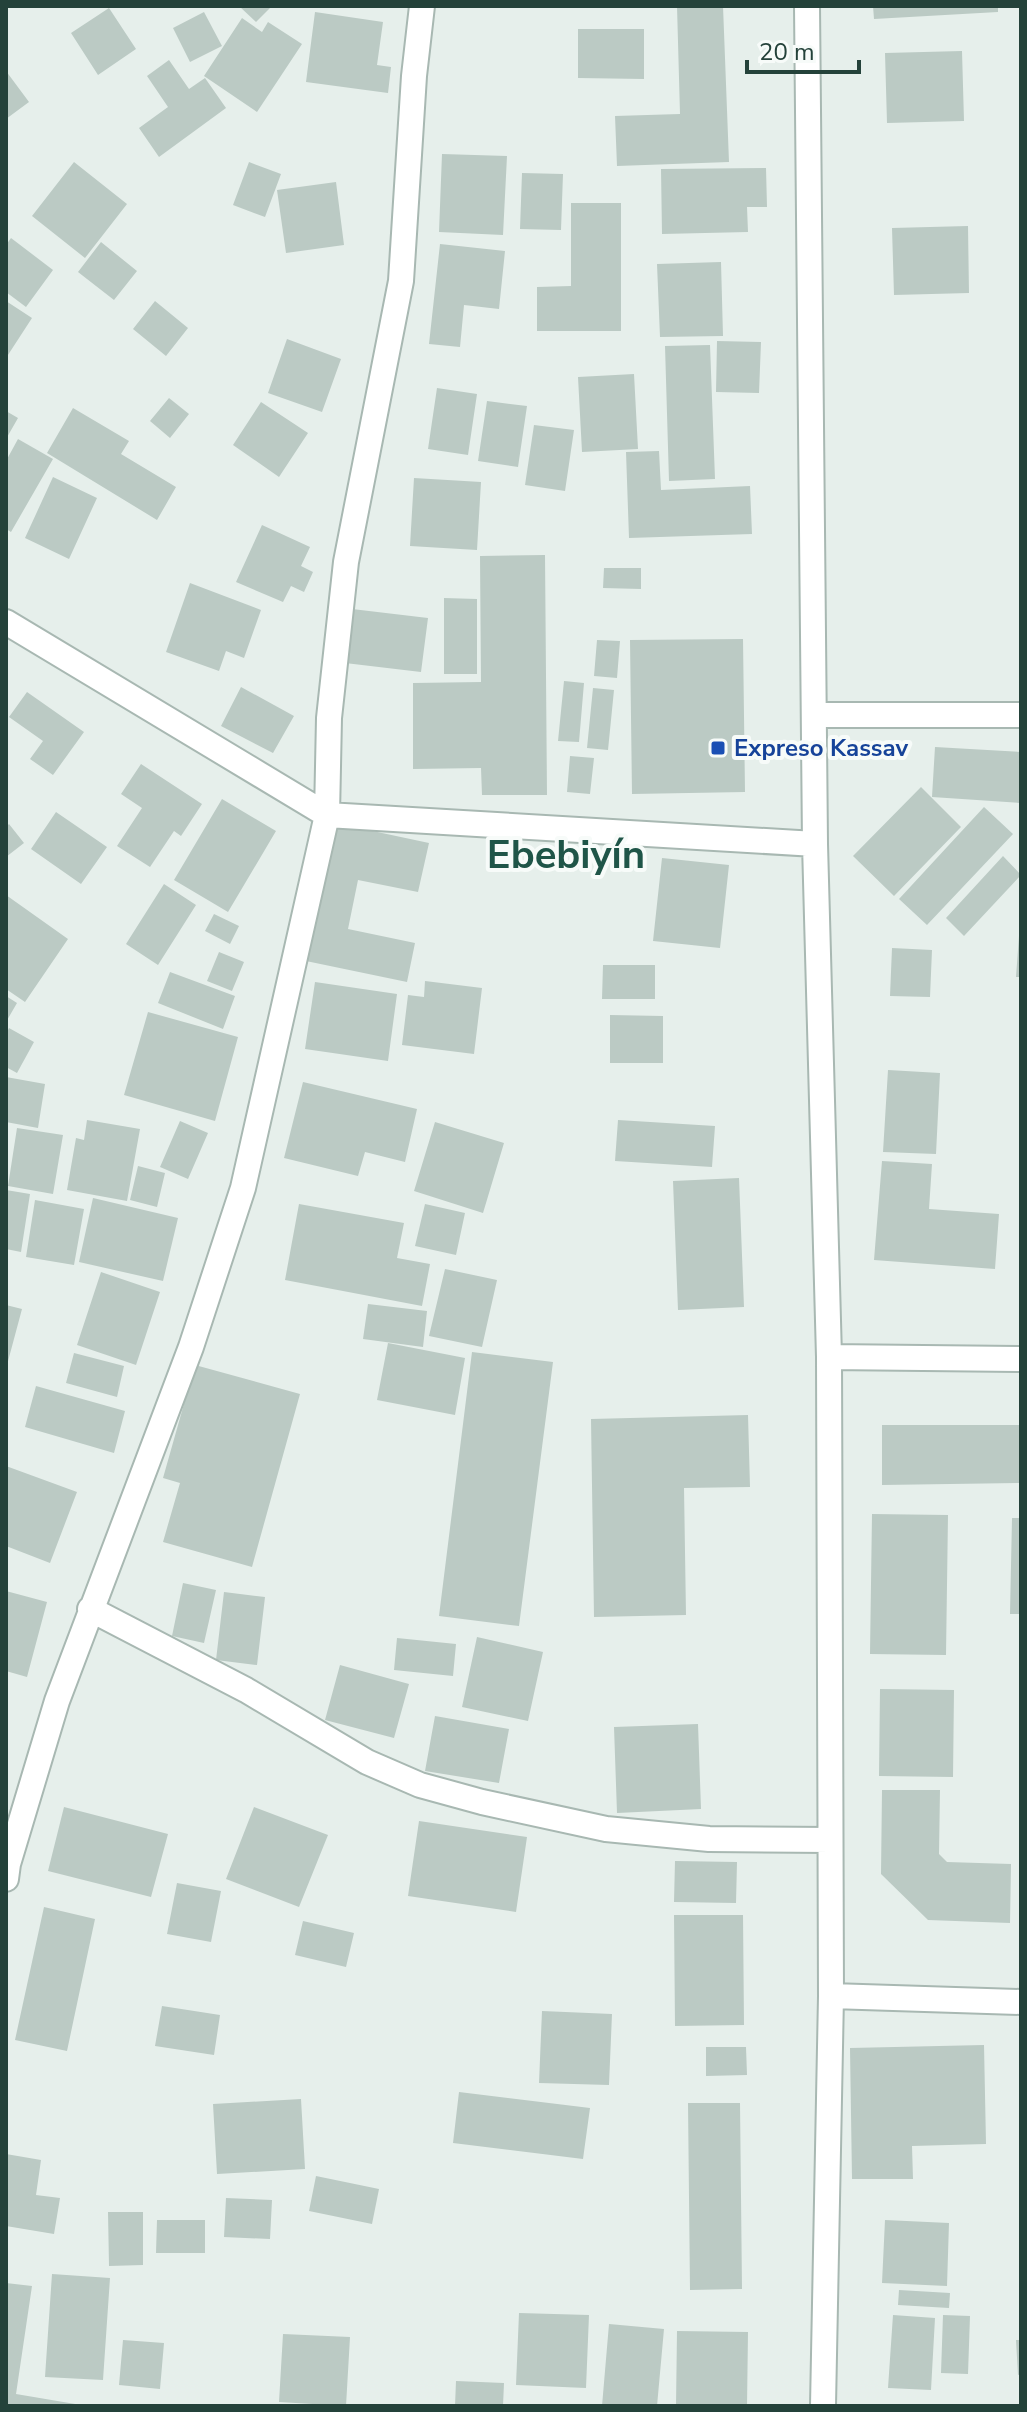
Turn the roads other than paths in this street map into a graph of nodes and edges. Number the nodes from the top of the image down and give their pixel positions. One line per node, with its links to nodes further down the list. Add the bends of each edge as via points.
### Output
1 (422, 6): 6 (street, via 401,281 346,562 329,718)
2 (807, 6): 4 (street)
3 (6, 622): 6 (street)
4 (814, 715): 5 (street); 7 (street)
5 (1021, 715)
6 (327, 815): 7 (street); 10 (street, via 243,1188 191,1347)
7 (815, 844): 8 (street)
8 (829, 1357): 9 (street); 11 (street)
9 (1021, 1359)
10 (90, 1609): 11 (street, via 246,1690 367,1762 420,1785 606,1829 709,1839); 12 (street, via 57,1701)
11 (830, 1840): 13 (street)
12 (6, 1879)
13 (831, 1996): 14 (street); 15 (street)
14 (1021, 2002)
15 (823, 2406)

